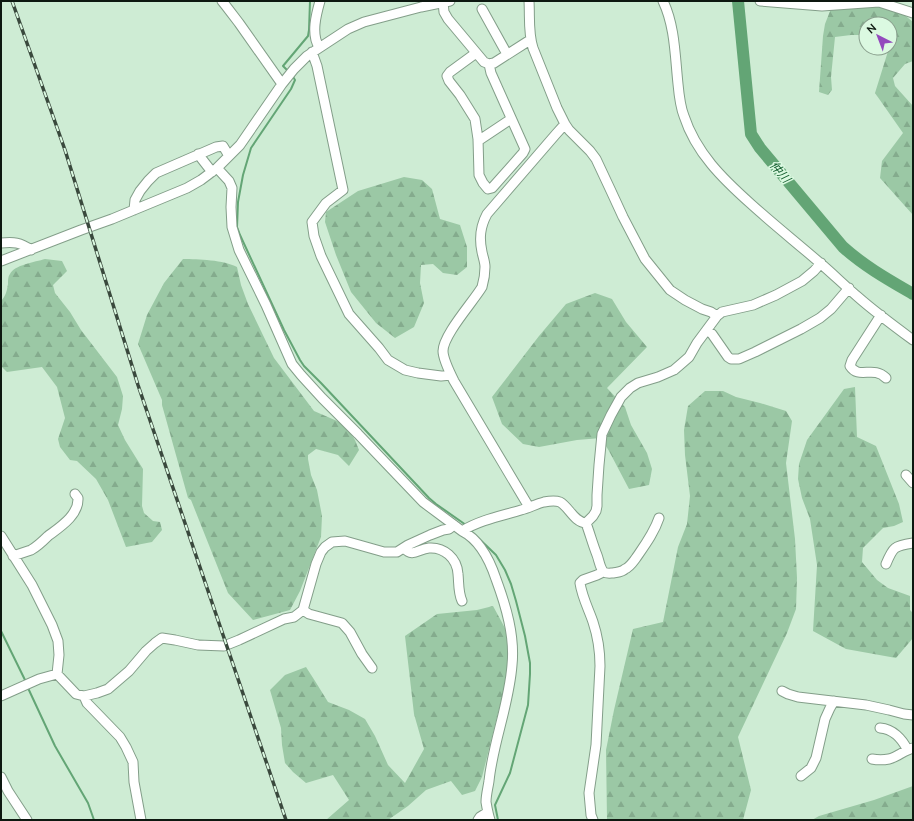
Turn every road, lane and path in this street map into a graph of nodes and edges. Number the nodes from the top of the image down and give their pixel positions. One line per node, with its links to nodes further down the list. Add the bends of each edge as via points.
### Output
1 (222, 1): 15 (street)
2 (320, 1): 11 (street, via 315,30)
3 (529, 1): 10 (street)
4 (663, 1): 26 (street, via 672,33 680,103 697,145 734,189)
5 (760, 1): 7 (street)
6 (446, 2): 11 (street, via 364,22 348,28); 12 (street, via 444,12 448,19)
7 (822, 4): 9 (street, via 879,2)
8 (482, 9): 13 (street)
9 (913, 13)
10 (530, 40): 13 (street); 17 (street)
11 (316, 50): 15 (street, via 306,56); 32 (street, via 317,66 343,190 326,203 312,222 321,256 349,314 388,360 405,370 441,376)
12 (476, 53): 14 (street); 18 (street, via 447,76 475,119)
13 (507, 54): 14 (street)
14 (489, 64): 16 (street)
15 (282, 84): 20 (street, via 247,136)
16 (511, 119): 18 (street); 18 (street, via 525,149 492,188 488,189 479,175)
17 (565, 124): 29 (street, via 596,159 627,225 654,271 670,290); 32 (street, via 483,220 480,240 485,278 482,287 450,332 444,346 443,351)
18 (478, 141)
19 (198, 154): 20 (street, via 222,146); 21 (street); 22 (street, via 156,173 140,191)
20 (229, 156): 21 (street)
21 (214, 170): 22 (street, via 187,188); 40 (street, via 226,178 232,188 232,227 239,250 292,364 423,502)
22 (134, 210): 24 (street)
23 (1, 242): 24 (street, via 15,242)
24 (31, 250): 25 (street)
25 (1, 261)
26 (821, 263): 27 (street); 29 (street, via 802,281 776,295 753,305 722,312)
27 (849, 288): 28 (street); 30 (street, via 820,318 739,359 728,357)
28 (881, 315): 31 (street); 33 (street, via 850,366 855,372 874,372)
29 (717, 316): 30 (street)
30 (707, 330): 39 (street, via 689,357 674,370 638,383 621,398 602,434 597,506 593,516)
31 (913, 340)
32 (451, 375): 37 (street)
33 (886, 378)
34 (906, 475): 35 (street)
35 (913, 483)
36 (75, 494): 45 (street, via 78,498 77,506 64,524 40,544)
37 (529, 507): 39 (street, via 557,502 578,520); 41 (street, via 475,524)
38 (659, 518): 47 (street, via 649,540 627,568 620,572)
39 (586, 523): 47 (street)
40 (454, 525): 41 (street); 44 (street)
41 (462, 531): 62 (street, via 481,548 493,569 506,608 512,649 508,692 490,767 486,801)
42 (1, 536): 45 (street)
43 (913, 543): 46 (street, via 896,547)
44 (404, 548): 48 (street, via 407,552 413,553 426,548 442,549 448,553 456,564); 49 (street, via 397,552 384,552 345,541 332,542 321,552)
45 (13, 556): 51 (street, via 32,585 58,641)
46 (886, 564)
47 (603, 572): 66 (street, via 580,583 600,653 596,746 589,793)
48 (462, 601)
49 (303, 610): 50 (street, via 308,614 342,623); 54 (street, via 294,617 224,646 198,645 162,638 146,651 130,671 108,689)
50 (372, 668)
51 (57, 674): 53 (street); 54 (street, via 76,694)
52 (782, 691): 55 (street, via 798,697)
53 (1, 696)
54 (84, 696): 64 (street, via 87,703 120,737 133,762)
55 (834, 701): 56 (street); 60 (street, via 825,719 816,758)
56 (913, 715)
57 (880, 728): 58 (street, via 887,729 897,736)
58 (910, 749): 59 (street, via 888,759)
59 (872, 759)
60 (801, 776)
61 (1, 777): 63 (street)
62 (489, 816): 65 (street, via 480,817)
63 (27, 820)
64 (141, 820)
65 (478, 820)
66 (593, 820)

